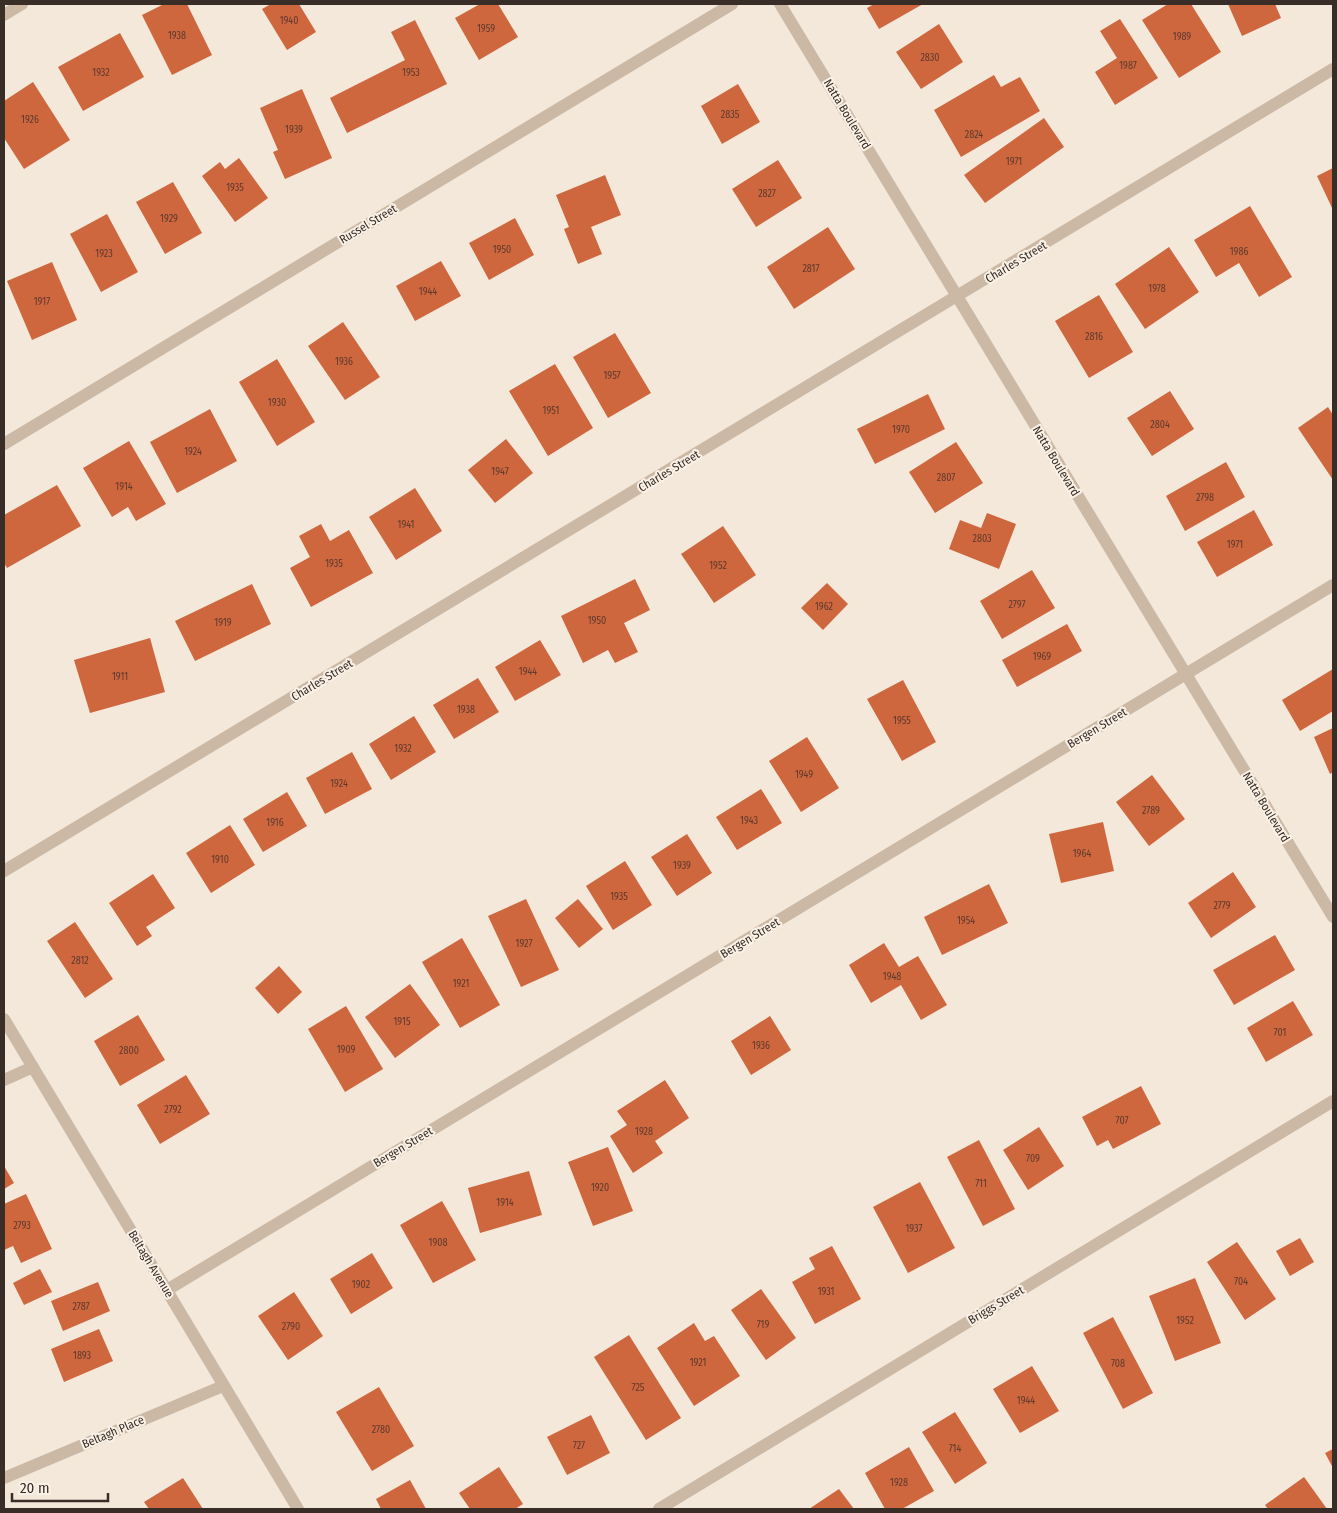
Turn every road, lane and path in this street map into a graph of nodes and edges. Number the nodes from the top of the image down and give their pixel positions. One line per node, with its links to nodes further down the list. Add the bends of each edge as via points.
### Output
1 (22, 4): 4 (street)
2 (732, 4): 7 (street, Russel Street)
3 (780, 4): 6 (street, Natta Boulevard)
4 (4, 15)
5 (1333, 69): 6 (street, Charles Street)
6 (957, 297): 9 (street, Natta Boulevard); 10 (street, Charles Street)
7 (4, 444)
8 (1333, 585): 9 (street, Bergen Street)
9 (1186, 674): 11 (street, Natta Boulevard); 16 (street, Bergen Street)
10 (4, 871)
11 (1333, 917)
12 (4, 1019): 13 (street, Beltagh Avenue)
13 (33, 1067): 14 (street); 16 (street, Beltagh Avenue)
14 (4, 1080)
15 (1333, 1101): 20 (street, Briggs Street)
16 (167, 1290): 17 (street, Beltagh Avenue)
17 (223, 1386): 18 (street, Beltagh Place); 19 (street, Beltagh Avenue)
18 (4, 1478)
19 (298, 1509)
20 (659, 1509)

